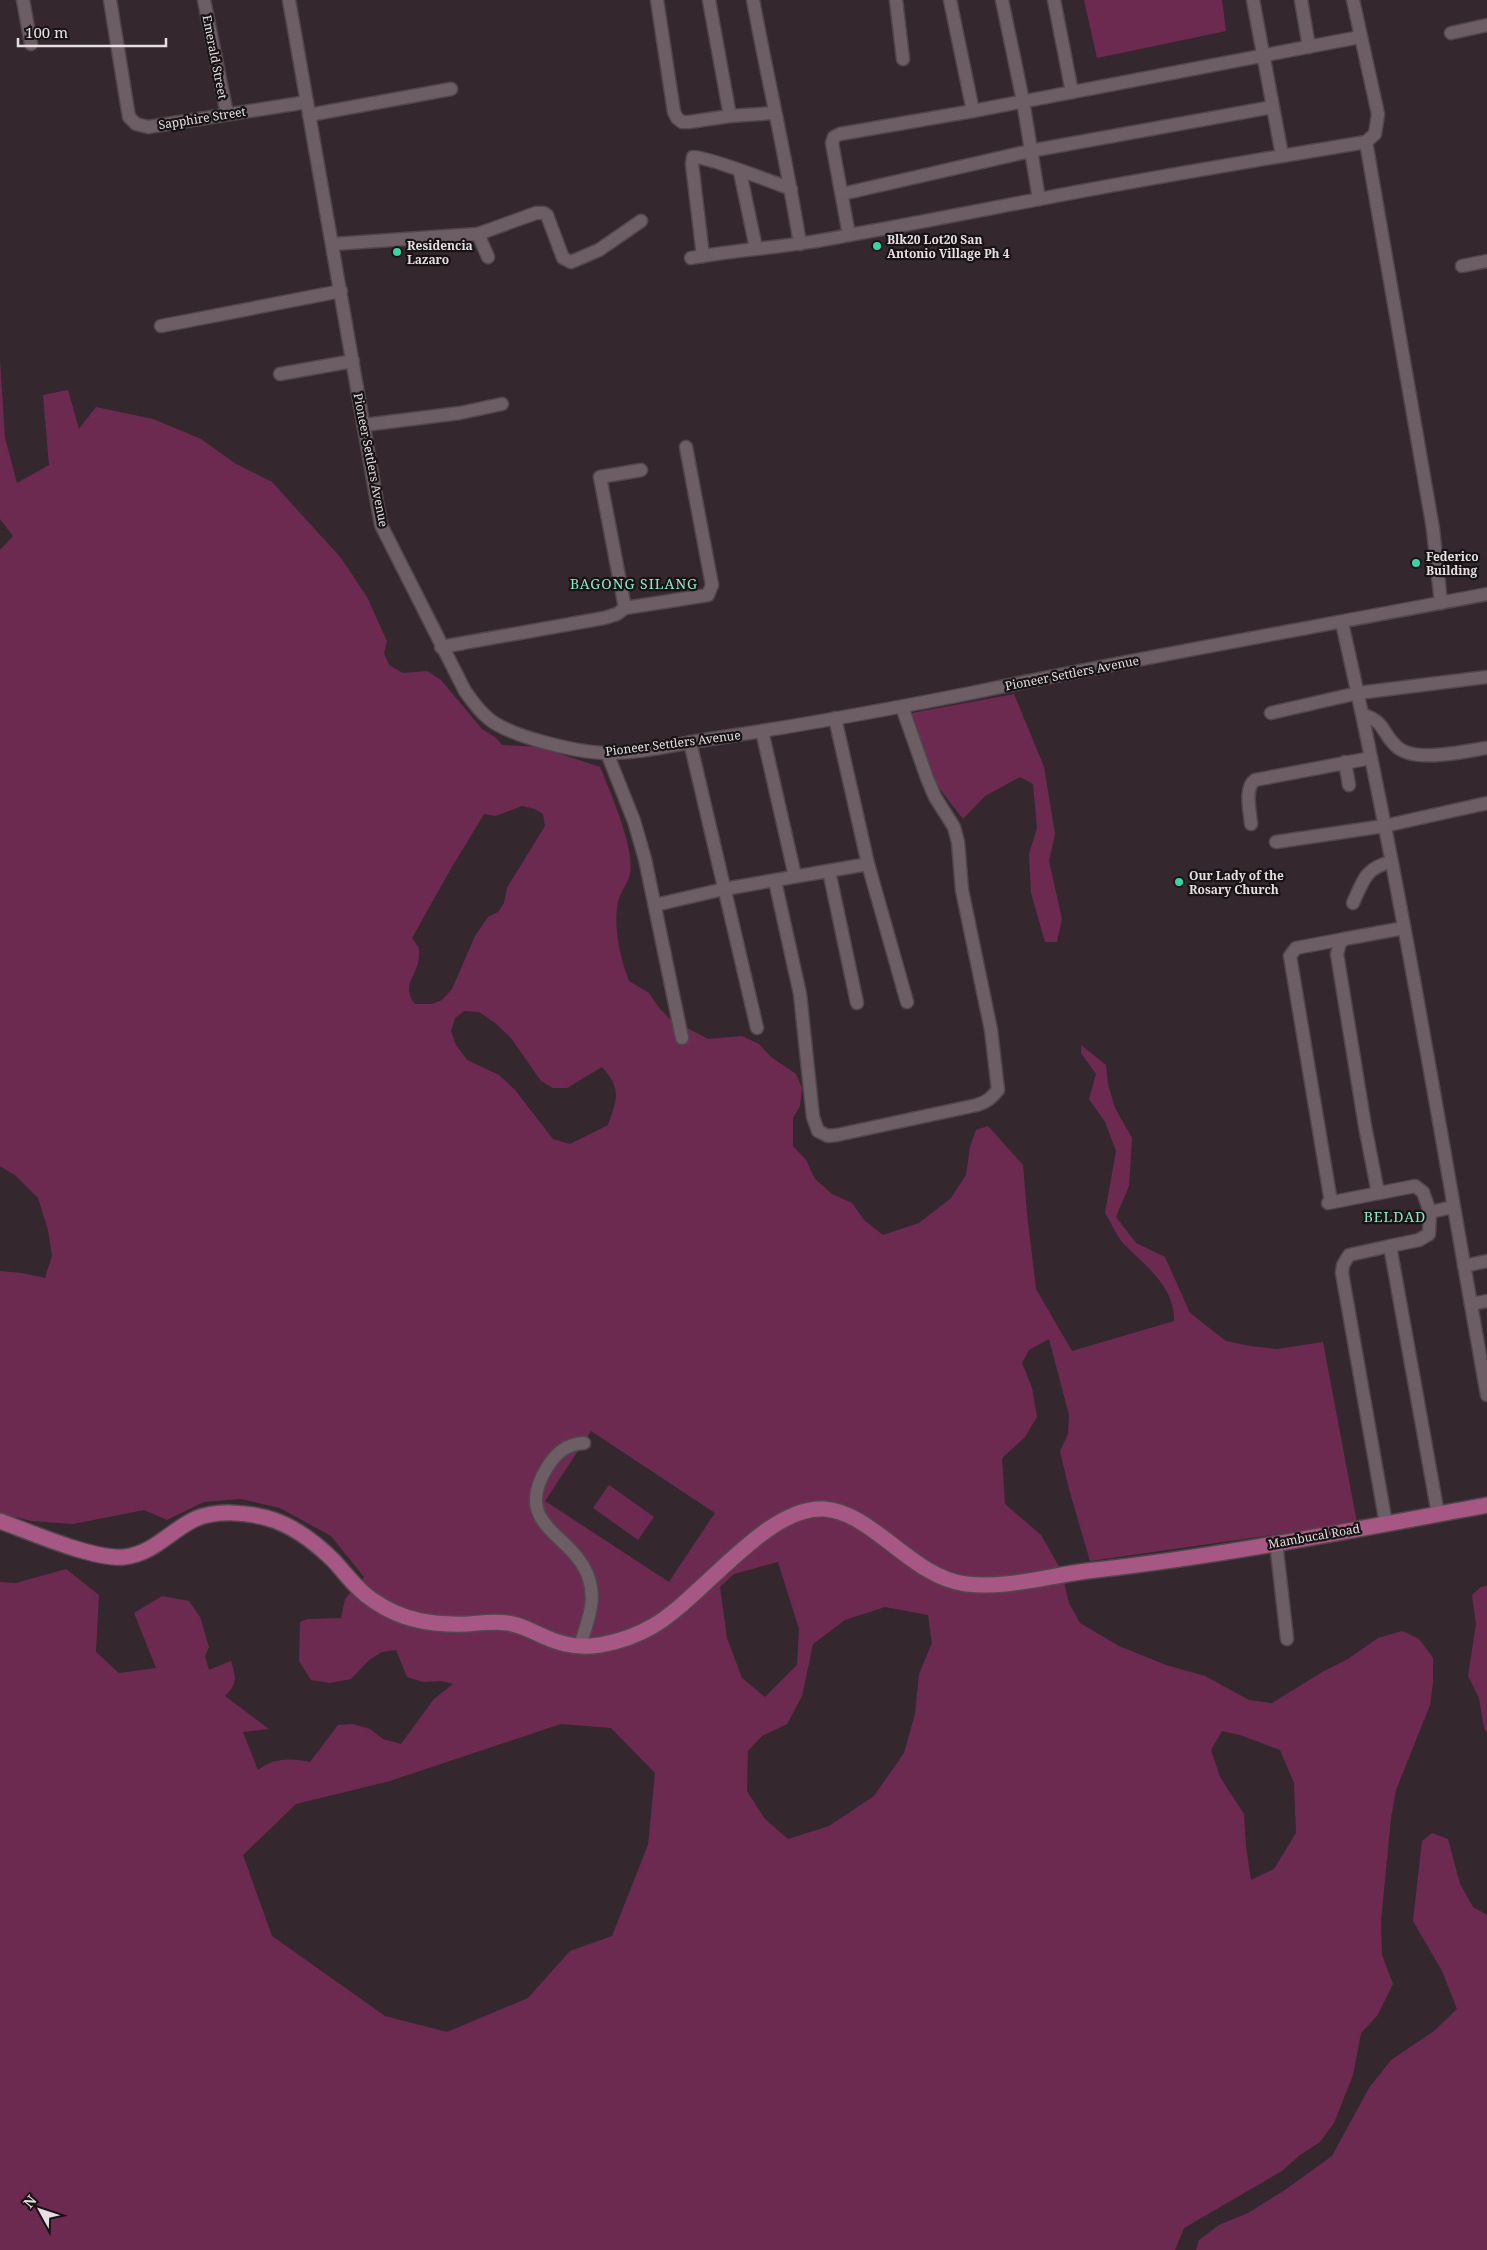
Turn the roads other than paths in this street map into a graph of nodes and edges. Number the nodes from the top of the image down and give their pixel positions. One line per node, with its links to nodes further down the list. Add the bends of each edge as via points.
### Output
1 (24, 0): 18 (street)
2 (110, 0): 29 (street, Sapphire Street, via 131,121 148,127)
3 (204, 0): 29 (street, Emerald Street)
4 (289, 0): 25 (street, Pioneer Settlers Avenue)
5 (657, 0): 31 (street, via 676,118 689,122)
6 (709, 0): 31 (street)
7 (753, 0): 28 (street)
8 (896, 0): 21 (street)
9 (950, 0): 27 (street)
10 (1002, 0): 24 (street)
11 (1054, 0): 23 (street)
12 (1253, 0): 20 (street)
13 (1301, 0): 19 (street)
14 (1353, 0): 17 (street)
15 (1487, 25): 16 (street)
16 (1451, 33)
17 (1360, 36): 19 (street); 32 (street, via 1378,114 1375,134)
18 (31, 44)
19 (1309, 47): 20 (street)
20 (1263, 56): 23 (street); 26 (street)
21 (903, 59)
22 (451, 89): 30 (street)
23 (1072, 92): 24 (street)
24 (1023, 101): 27 (street); 33 (street)
25 (307, 102): 29 (street, Sapphire Street); 30 (street, Pioneer Settlers Avenue)
26 (1273, 107): 33 (street); 34 (street)
27 (973, 111): 37 (street, via 834,137 833,152)
28 (774, 113): 31 (street); 36 (street)
29 (227, 114)
30 (310, 115): 42 (street, Pioneer Settlers Avenue)
31 (730, 116)
32 (1366, 142): 34 (street); 57 (street, via 1432,529)
33 (1030, 151): 37 (street); 38 (street)
34 (1282, 156): 38 (street)
35 (740, 172): 36 (street); 44 (street); 44 (street, via 700,156 693,157 697,257)
36 (791, 189): 43 (street)
37 (842, 194): 41 (street)
38 (1039, 199): 41 (street)
39 (641, 221): 40 (street, via 575,262 563,258 544,213)
40 (478, 234): 42 (street); 45 (street)
41 (849, 235): 43 (street)
42 (333, 244): 48 (street, Pioneer Settlers Avenue)
43 (800, 244): 44 (street)
44 (756, 248)
45 (488, 257)
46 (1487, 261): 47 (street)
47 (1462, 266)
48 (340, 291): 49 (street); 50 (street, Pioneer Settlers Avenue)
49 (161, 326)
50 (353, 361): 51 (street); 53 (street, Pioneer Settlers Avenue)
51 (280, 374)
52 (502, 404): 53 (street, via 460,413)
53 (364, 425): 60 (street, Pioneer Settlers Avenue, via 381,525)
54 (686, 447): 58 (street, via 711,591 702,597)
55 (641, 470): 58 (street, via 600,477)
56 (1487, 594): 57 (street, Pioneer Settlers Avenue)
57 (1441, 603): 59 (street, Pioneer Settlers Avenue)
58 (625, 608): 60 (street, via 604,618)
59 (1342, 623): 62 (street); 63 (street, Pioneer Settlers Avenue, via 1078,670)
60 (441, 646): 70 (street, Pioneer Settlers Avenue, via 465,691 490,720 516,733 570,749)
61 (1487, 677): 62 (street)
62 (1358, 694): 64 (street); 65 (street)
63 (902, 707): 66 (street, Pioneer Settlers Avenue); 82 (street, via 927,778 954,827 958,842 965,911 991,1030 998,1090 986,1103 828,1136 818,1131 813,1117 800,994)
64 (1271, 712)
65 (1363, 715): 69 (street, via 1376,719 1394,745 1410,754); 71 (street)
66 (834, 718): 67 (street, Pioneer Settlers Avenue); 79 (street)
67 (762, 731): 68 (street, Pioneer Settlers Avenue); 81 (street)
68 (690, 742): 70 (street, Pioneer Settlers Avenue); 83 (street)
69 (1487, 748)
70 (607, 753): 85 (street, via 634,821)
71 (1371, 758): 72 (street); 76 (street)
72 (1345, 762): 73 (street); 75 (street, via 1255,780 1249,790)
73 (1349, 785)
74 (1487, 803): 76 (street)
75 (1251, 824)
76 (1384, 826): 77 (street); 78 (street)
77 (1276, 842)
78 (1391, 862): 84 (street, via 1381,864 1367,874); 86 (street)
79 (868, 864): 80 (street); 88 (street)
80 (829, 872): 81 (street); 89 (street)
81 (795, 876): 82 (street)
82 (775, 881): 83 (street)
83 (724, 889): 85 (street); 90 (street)
84 (1353, 903)
85 (655, 905): 91 (street)
86 (1404, 928): 87 (street); 93 (street)
87 (1344, 939): 92 (street, via 1337,954); 92 (street, via 1296,948 1290,956 1329,1202)
88 (907, 1002)
89 (857, 1003)
90 (757, 1028)
91 (682, 1038)
92 (1378, 1193): 94 (street, via 1414,1186 1423,1192)
93 (1453, 1206): 94 (street); 97 (street)
94 (1430, 1212): 95 (street, via 1429,1234 1420,1240)
95 (1390, 1246): 103 (street); 105 (street, via 1349,1255 1342,1272)
96 (1487, 1261): 97 (street)
97 (1464, 1266): 99 (street)
98 (1487, 1301): 99 (street)
99 (1471, 1304): 100 (street)
100 (1486, 1387)
101 (584, 1443): 108 (street, via 565,1447 556,1456 541,1477 536,1505 541,1520 580,1563 589,1578 591,1612)
102 (1487, 1505): 103 (main road, Mambucal Road)
103 (1438, 1514): 105 (main road, Mambucal Road)
104 (0, 1521): 108 (main road, Mambucal Road, via 87,1551 122,1557 142,1553 195,1520 214,1514 252,1514 300,1532 374,1602 403,1616 440,1624 511,1623 555,1641)
105 (1386, 1524): 106 (main road, Mambucal Road)
106 (1276, 1542): 107 (street); 108 (main road, Mambucal Road, via 1007,1584 965,1584 930,1572 857,1520 825,1509 808,1510 770,1528 654,1626 601,1645)
107 (1287, 1639)
108 (580, 1646)

